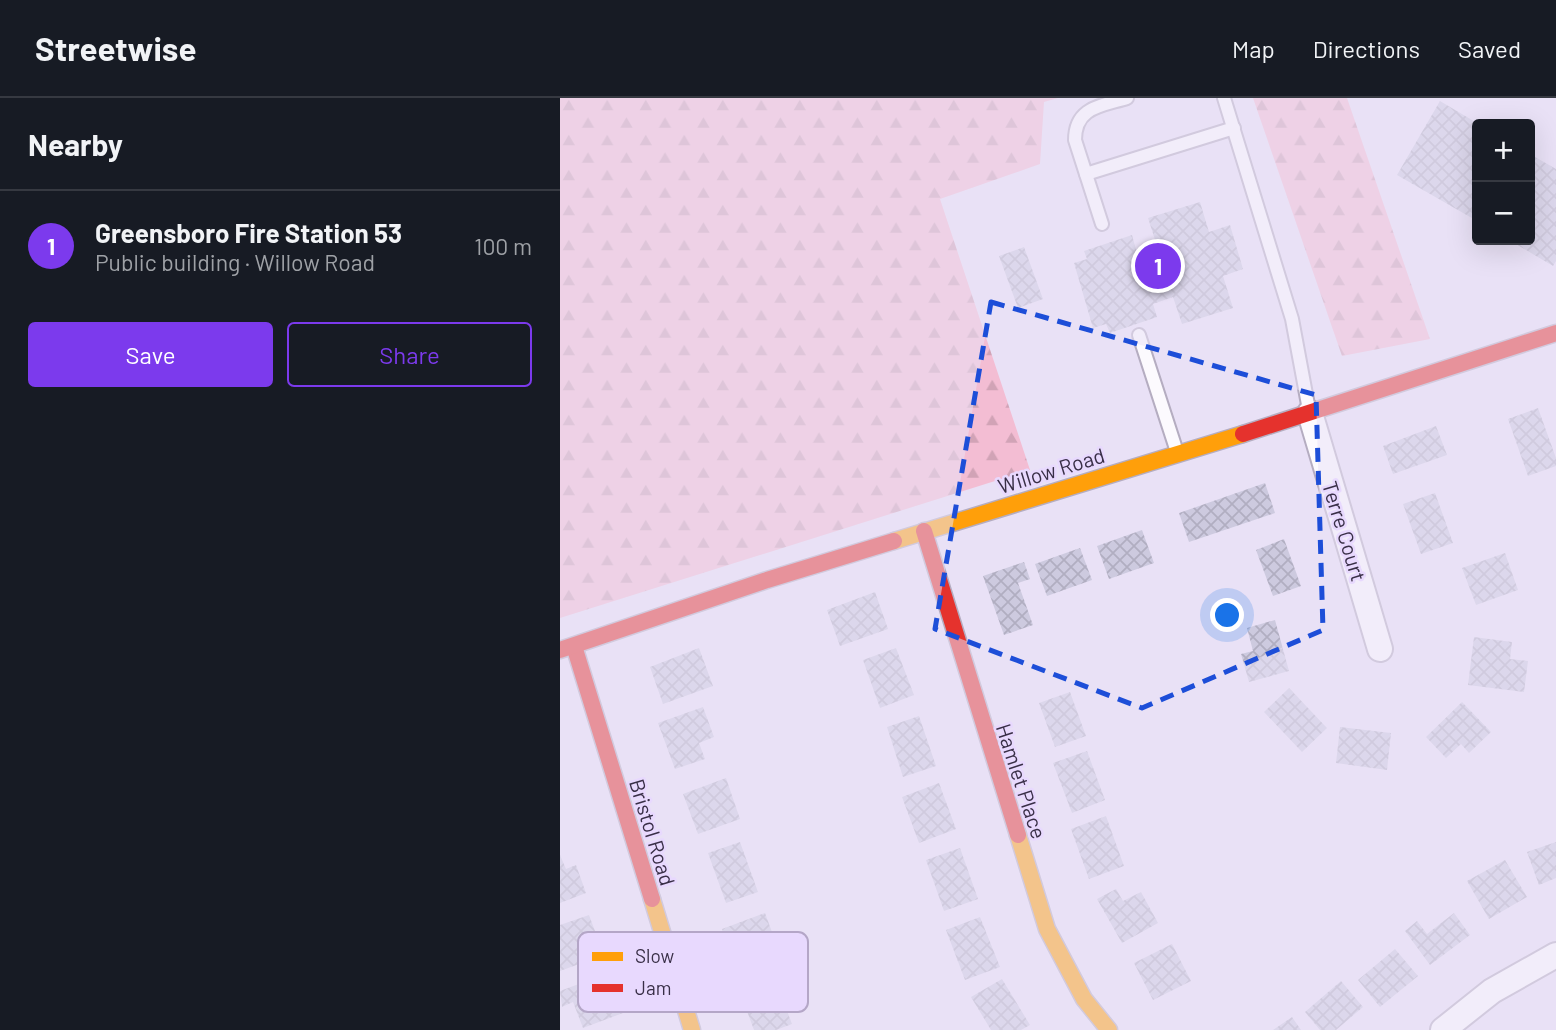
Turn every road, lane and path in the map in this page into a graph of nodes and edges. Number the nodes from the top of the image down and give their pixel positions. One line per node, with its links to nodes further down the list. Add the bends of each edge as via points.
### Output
1 (1127, 98): 4 (lane, via 1089,110 1078,121 1075,140)
2 (1223, 98): 3 (lane)
3 (1234, 128): 4 (lane); 8 (lane, via 1293,319)
4 (1086, 174): 5 (lane)
5 (1102, 224)
6 (1556, 333): 8 (street, Willow Road)
7 (1139, 335): 9 (lane)
8 (1310, 413): 9 (street, Willow Road); 12 (street, Terre Court)
9 (1177, 452): 10 (street, Willow Road)
10 (924, 531): 11 (street, Willow Road); 17 (street, Hamlet Place, via 1047,929 1084,999)
11 (567, 648): 13 (street, Bristol Road)
12 (1380, 649)
13 (660, 932)
14 (1556, 955): 18 (street, via 1492,991)
15 (686, 1012): 16 (street, Bristol Road)
16 (692, 1030)
17 (1109, 1030)
18 (1443, 1030)

